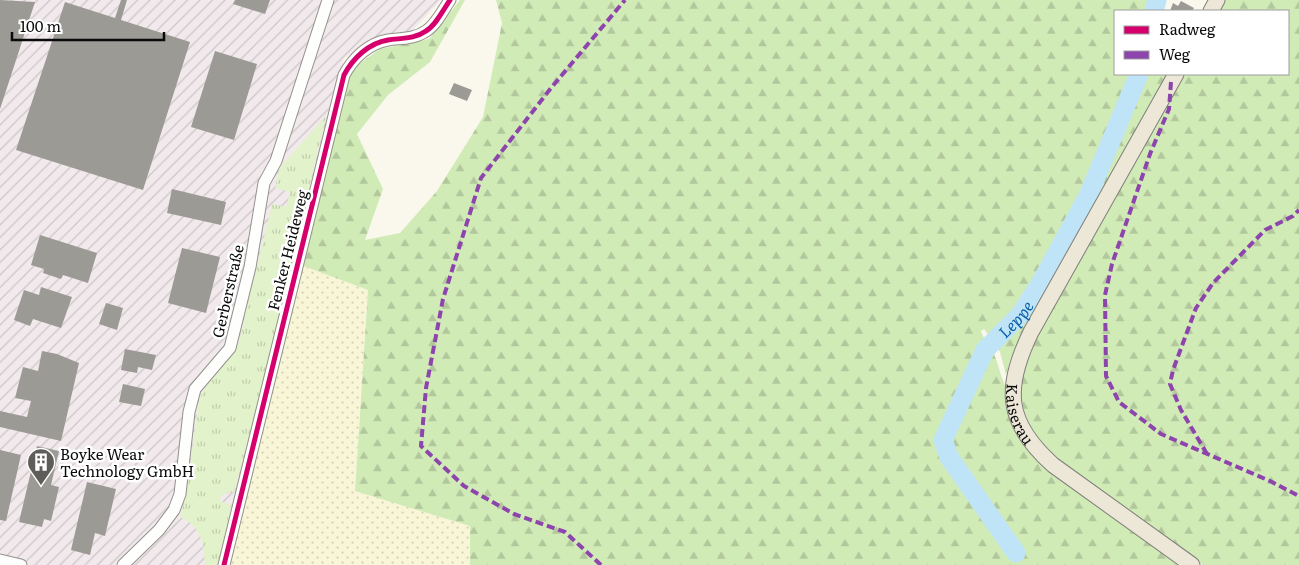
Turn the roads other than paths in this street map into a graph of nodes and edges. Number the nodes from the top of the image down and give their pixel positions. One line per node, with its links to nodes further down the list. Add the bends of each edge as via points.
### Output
1 (328, 0): 6 (street, Gerberstraße, via 276,161 264,183 250,267 230,348 195,389 189,412 180,494 174,510 159,530)
2 (450, 0): 7 (street, Fenker Heideweg, via 427,31 412,38 386,40 364,51 351,61 344,75)
3 (1175, 75): 8 (main road, Kaiserau, via 1031,332 1014,374 1013,399 1018,423 1040,453)
4 (0, 560): 5 (street)
5 (21, 565)
6 (123, 565)
7 (224, 565)
8 (1192, 565)

